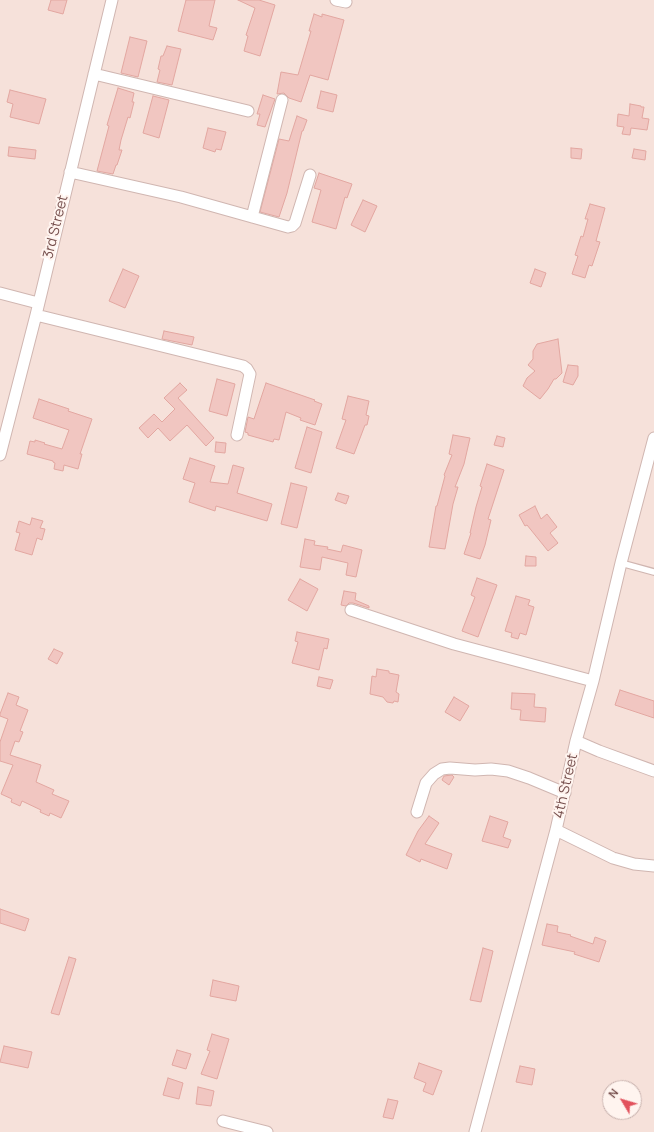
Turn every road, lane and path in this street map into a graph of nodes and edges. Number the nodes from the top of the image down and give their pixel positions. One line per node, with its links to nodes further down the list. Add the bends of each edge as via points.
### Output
1 (112, 0): 2 (street, 3rd Street)
2 (94, 74): 4 (street); 5 (street, 3rd Street)
3 (282, 100): 7 (street)
4 (248, 111)
5 (70, 172): 7 (street, via 181,197); 9 (street, 3rd Street)
6 (310, 175): 7 (street, via 292,226)
7 (252, 217)
8 (0, 293): 9 (street)
9 (38, 303): 10 (street, 3rd Street)
10 (36, 315): 11 (street, via 243,366 250,374); 13 (street, 3rd Street)
11 (237, 435)
12 (654, 438): 14 (street, 4th Street)
13 (0, 455)
14 (621, 563): 15 (lane); 17 (street, 4th Street)
15 (654, 572)
16 (351, 610): 17 (street, via 454,644)
17 (593, 681): 18 (street, 4th Street)
18 (576, 741): 19 (street); 20 (street, 4th Street)
19 (654, 771)
20 (565, 793): 21 (street, via 508,771 442,769 426,783); 22 (street, 4th Street)
21 (417, 812)
22 (556, 830): 23 (street, via 613,858); 26 (street, 4th Street)
23 (654, 866)
24 (223, 1121): 25 (street)
25 (267, 1132)
26 (475, 1132)

